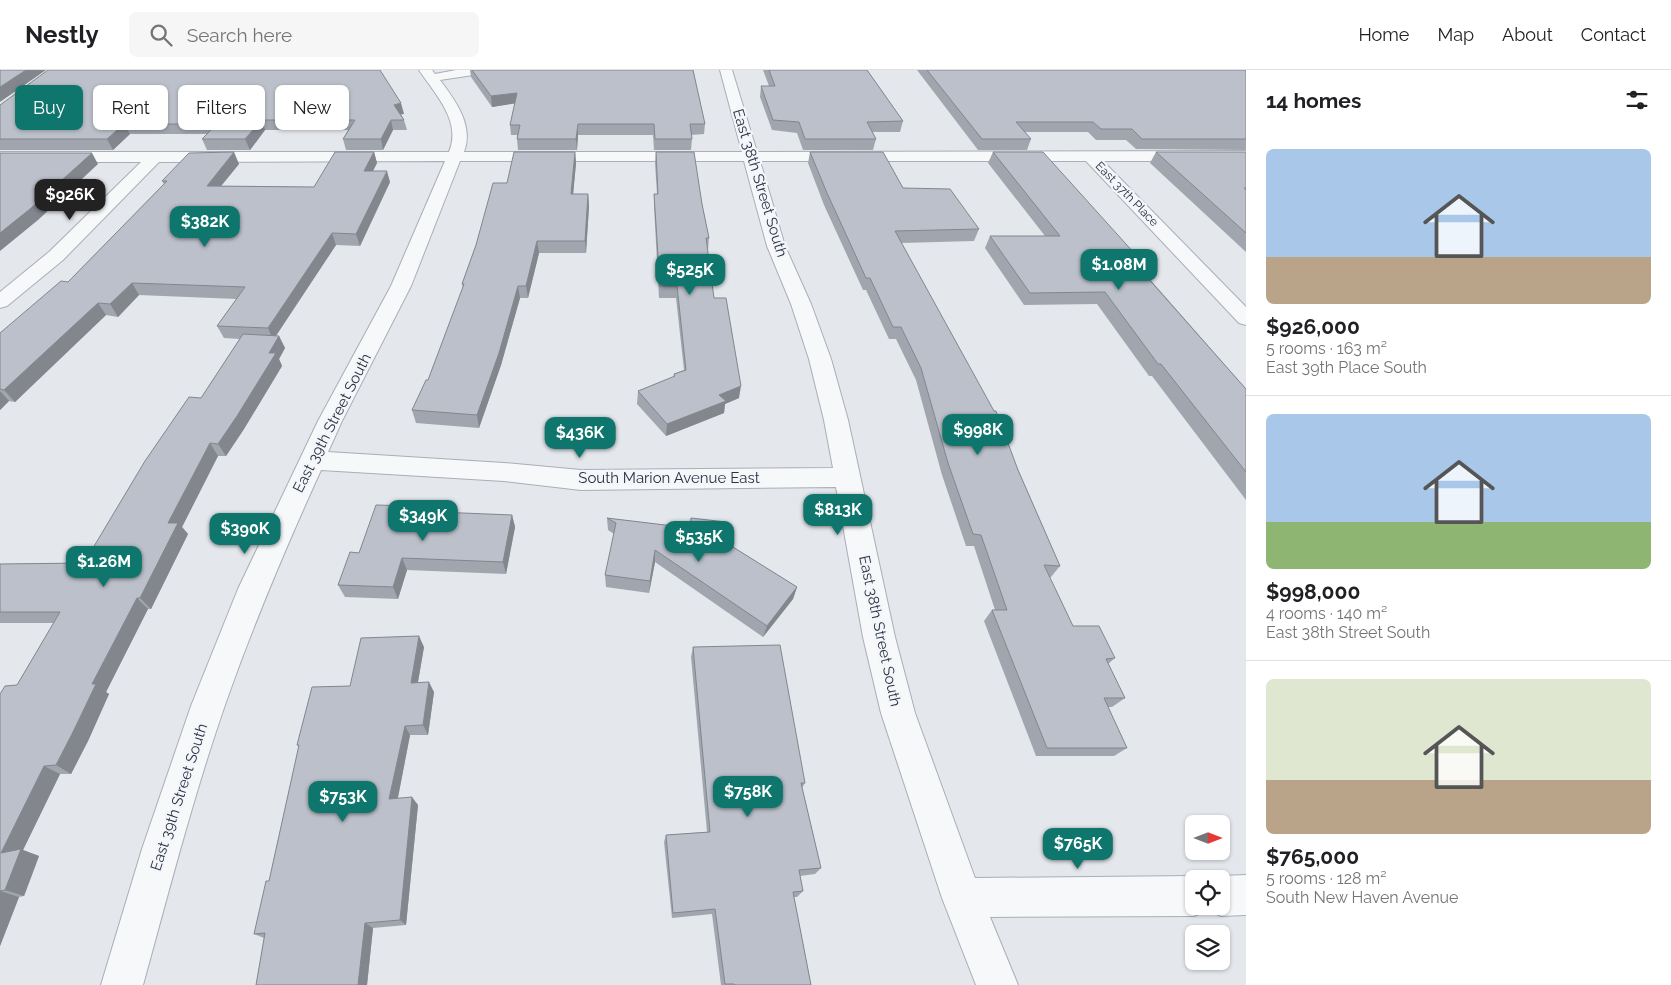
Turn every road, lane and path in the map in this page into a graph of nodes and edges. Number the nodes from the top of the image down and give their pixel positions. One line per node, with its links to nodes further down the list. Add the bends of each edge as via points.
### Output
1 (480, 70): 3 (street)
2 (726, 70): 5 (street, East 38th Street South)
3 (428, 74): 4 (street, East 39th Street South, via 460,126 460,143)
4 (453, 156): 5 (street); 9 (street); 12 (street, East 39th Street South, via 401,286)
5 (750, 156): 6 (street); 13 (street, East 38th Street South, via 776,246 820,359)
6 (1090, 156): 7 (street); 11 (street, East 37th Place)
7 (1246, 156)
8 (0, 157): 9 (street)
9 (155, 157): 10 (street, via 56,256)
10 (0, 302)
11 (1246, 320)
12 (312, 460): 13 (street, South Marion Avenue East, via 581,480); 18 (street, East 39th Street South, via 253,589 208,706 161,849)
13 (848, 477): 17 (street, East 38th Street South, via 879,637 898,714)
14 (1185, 896): 17 (street)
15 (1230, 896): 16 (street)
16 (1246, 896)
17 (962, 898): 19 (street, East 38th Street South)
18 (122, 985)
19 (997, 985)

